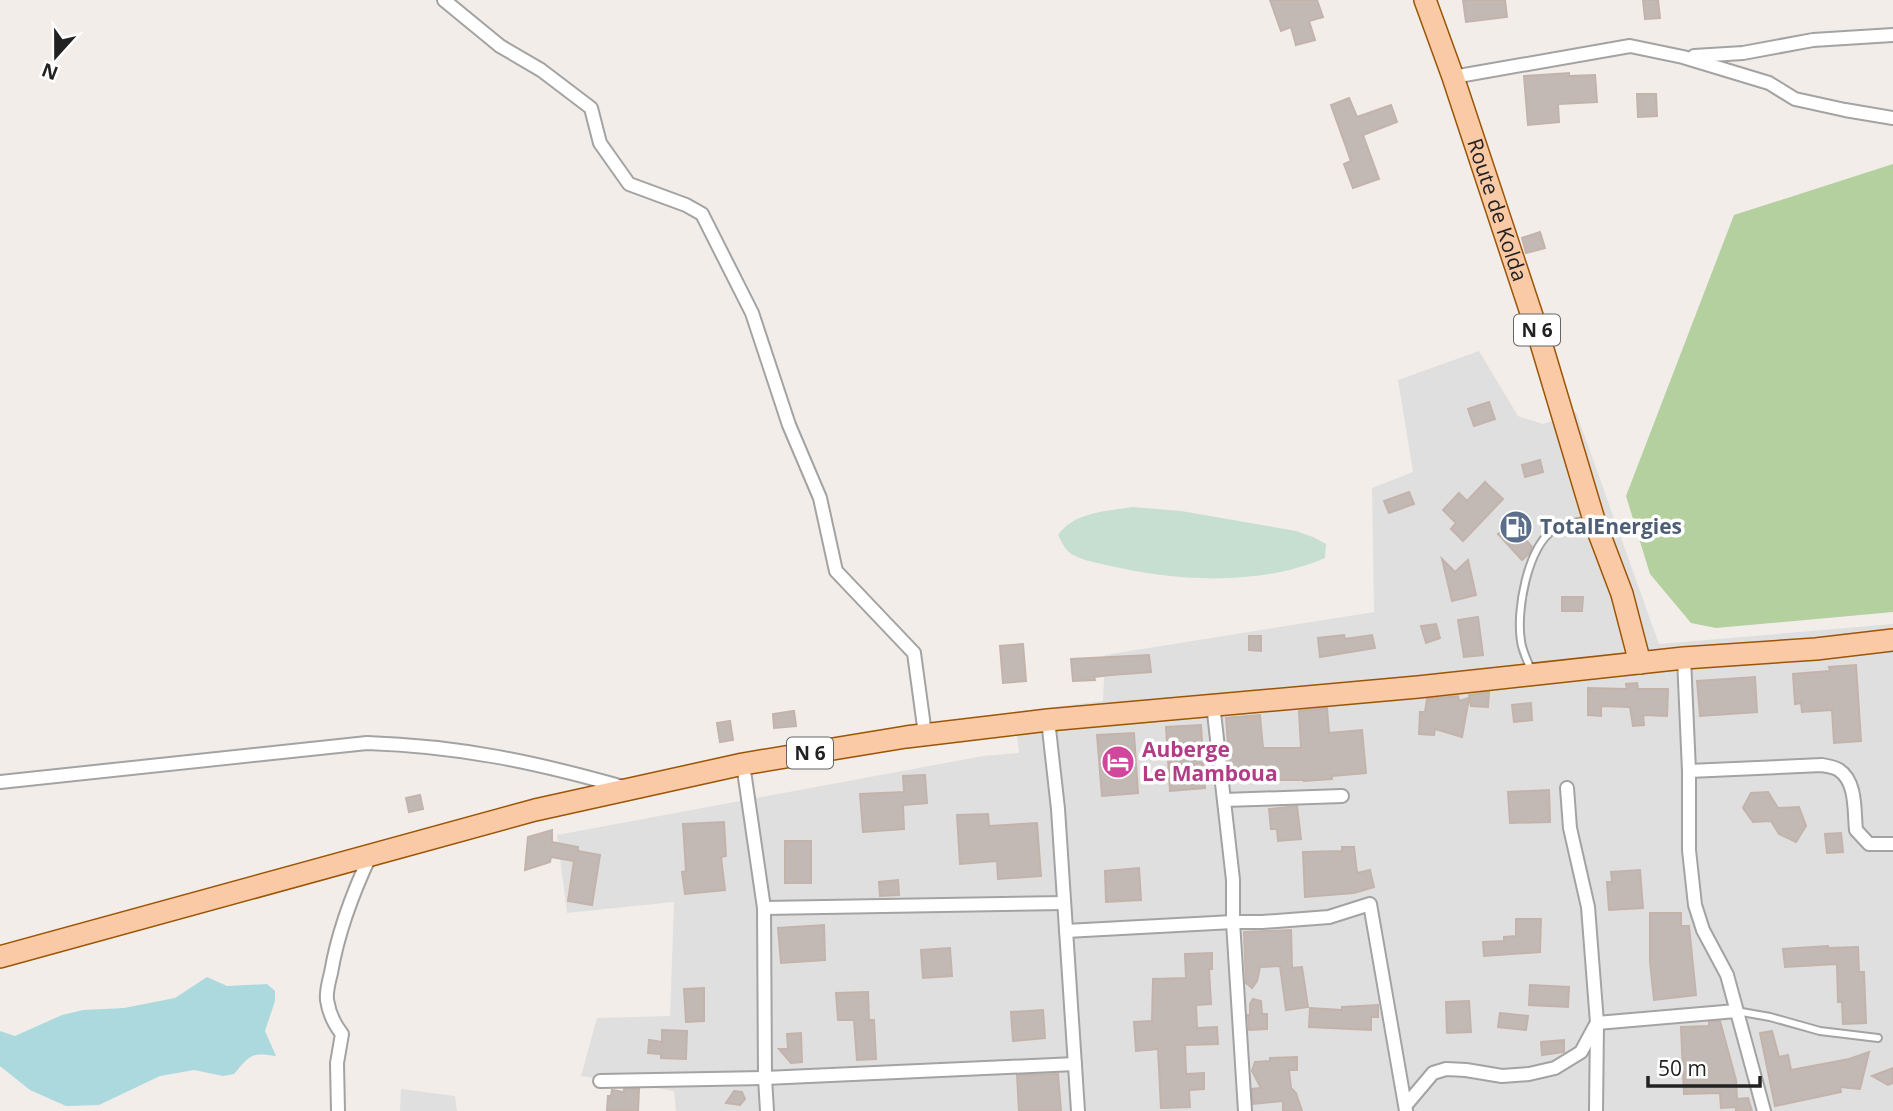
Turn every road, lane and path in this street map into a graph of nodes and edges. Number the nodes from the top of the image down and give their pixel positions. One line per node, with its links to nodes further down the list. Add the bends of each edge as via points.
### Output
1 (444, 0): 14 (street, via 500,46 591,108 600,144 629,184 702,214 752,313 789,425 820,498 836,571 914,653)
2 (1425, 0): 5 (main road, Route de Kolda / N 6)
3 (1893, 35): 4 (street)
4 (1683, 57): 5 (street, via 1630,46); 6 (street, via 1769,83 1795,99)
5 (1453, 77): 7 (main road, Route de Kolda / N 6)
6 (1893, 118)
7 (1594, 520): 10 (main road, Route de Kolda / N 6, via 1622,594); 11 (lane, via 1555,529 1531,565 1519,609 1521,643)
8 (1893, 640): 9 (main road)
9 (1684, 658): 10 (main road); 16 (street)
10 (1640, 663): 11 (main road, N 6)
11 (1532, 674): 12 (main road, N 6)
12 (1213, 704): 13 (main road, N 6); 21 (street)
13 (1048, 720): 14 (main road, N 6); 24 (street)
14 (925, 734): 15 (main road, N 6)
15 (743, 764): 19 (main road, N 6); 25 (street)
16 (1689, 771): 22 (street, via 1822,765 1839,770 1853,794 1856,830 1869,844); 29 (street, via 1689,850 1695,905 1727,975)
17 (0, 782): 19 (street, via 367,743 471,751)
18 (1567, 788): 30 (street, via 1570,828 1588,907)
19 (630, 789): 23 (main road, N 6)
20 (1342, 796): 21 (street)
21 (1224, 800): 26 (street)
22 (1893, 844)
23 (371, 853): 28 (main road, N 6); 36 (street, via 346,914 327,998 342,1034)
24 (1064, 903): 25 (street); 27 (street)
25 (764, 908): 33 (street)
26 (1233, 922): 27 (street); 35 (street, via 1329,917 1370,904); 39 (street)
27 (1066, 931): 32 (street)
28 (0, 957)
29 (1737, 1011): 30 (street); 31 (lane, via 1820,1031); 41 (street)
30 (1597, 1023): 35 (street, via 1581,1052 1555,1068 1502,1076 1446,1069 1433,1073); 40 (street)
31 (1878, 1038)
32 (1075, 1064): 33 (street); 38 (street)
33 (765, 1078): 34 (street); 37 (street)
34 (600, 1081)
35 (1406, 1108)
36 (338, 1111)
37 (768, 1111)
38 (1078, 1111)
39 (1244, 1111)
40 (1596, 1111)
41 (1764, 1111)

